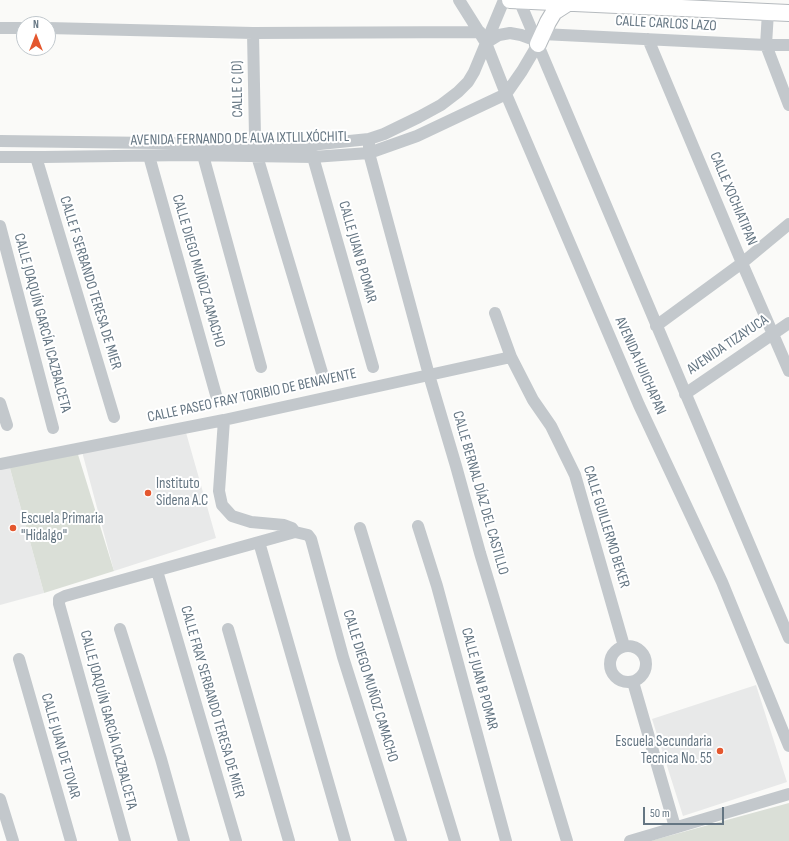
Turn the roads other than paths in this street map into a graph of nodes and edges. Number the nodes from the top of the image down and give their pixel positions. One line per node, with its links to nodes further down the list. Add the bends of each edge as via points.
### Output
1 (504, 0): 12 (street, AVENIDA FERNANDO DE ALVA IXTLILXÓCHITL)
2 (518, 2): 3 (main road); 13 (street, AVENIDA HUICHAPAN)
3 (568, 2): 5 (main road); 13 (main road, via 554,12)
4 (462, 4): 12 (street, AVENIDA HUICHAPAN)
5 (701, 4): 7 (main road)
6 (789, 13): 7 (main road)
7 (768, 16): 15 (street)
8 (0, 28): 9 (street)
9 (16, 28)
10 (56, 28): 11 (street)
11 (253, 33): 12 (street); 22 (street, CALLE C (D))
12 (480, 34): 13 (street, via 510,33 532,39); 17 (street, AVENIDA HUICHAPAN); 19 (street, AVENIDA FERNANDO DE ALVA IXTLILXÓCHITL, via 474,72 458,92 424,114)
13 (537, 35): 14 (street, CALLE CARLOS LAZO); 17 (street, AVENIDA FERNANDO DE ALVA IXTLILXÓCHITL, via 522,71); 35 (street, AVENIDA HUICHAPAN)
14 (648, 39): 15 (street, CALLE CARLOS LAZO); 32 (street, CALLE XOCHIATIPAN)
15 (766, 43): 16 (street, CALLE CARLOS LAZO); 18 (street)
16 (789, 45)
17 (506, 94): 24 (street, AVENIDA FERNANDO DE ALVA IXTLILXÓCHITL, via 417,136); 62 (street, AVENIDA HUICHAPAN, via 639,405 722,582)
18 (789, 105)
19 (369, 139): 23 (street, AVENIDA FERNANDO DE ALVA IXTLILXÓCHITL); 24 (street, CALLE BERNAL DÍAZ DEL CASTILLO)
20 (0, 141): 21 (street, AVENIDA FERNANDO DE ALVA IXTLILXÓCHITL)
21 (199, 143): 22 (street, AVENIDA FERNANDO DE ALVA IXTLILXÓCHITL); 25 (street)
22 (255, 144): 23 (street, AVENIDA FERNANDO DE ALVA IXTLILXÓCHITL); 27 (street, CALLE C (D))
23 (312, 151): 24 (street, AVENIDA FERNANDO DE ALVA IXTLILXÓCHITL); 27 (street, AVENIDA FERNANDO DE ALVA IXTLILXÓCHITL); 39 (street, CALLE JUAN B POMAR)
24 (369, 152): 41 (street, CALLE BERNAL DÍAZ DEL CASTILLO)
25 (202, 155): 26 (street, AVENIDA FERNANDO DE ALVA IXTLILXÓCHITL); 27 (street, AVENIDA FERNANDO DE ALVA IXTLILXÓCHITL); 38 (street)
26 (148, 156): 29 (street, AVENIDA FERNANDO DE ALVA IXTLILXÓCHITL); 44 (street, CALLE DIEGO MUÑOZ CAMACHO)
27 (257, 156): 42 (street)
28 (0, 157): 29 (street, AVENIDA FERNANDO DE ALVA IXTLILXÓCHITL)
29 (36, 157): 46 (street, CALLE F SERBANDO TERESA DE MIER)
30 (789, 224): 32 (street)
31 (0, 226): 49 (street, CALLE JOAQUÍN GARCÍA ICAZBALCETA)
32 (742, 263): 35 (street); 36 (street, CALLE XOCHIATIPAN)
33 (495, 313): 37 (street, CALLE GUILLERMO BEKER)
34 (789, 323): 36 (street, AVENIDA TIZAYUCA)
35 (656, 326): 43 (street, AVENIDA HUICHAPAN)
36 (773, 334): 40 (street, CALLE XOCHIATIPAN); 43 (street, AVENIDA TIZAYUCA)
37 (511, 357): 41 (street, CALLE PASEO FRAY TORIBIO DE BENAVENTE); 59 (street, CALLE GUILLERMO BEKER, via 533,400 551,426 575,475)
38 (261, 367)
39 (373, 367)
40 (789, 371)
41 (429, 375): 47 (street, CALLE PASEO FRAY TORIBIO DE BENAVENTE); 76 (street, CALLE BERNAL DÍAZ DEL CASTILLO, via 480,553)
42 (323, 376)
43 (685, 394): 58 (street, AVENIDA HUICHAPAN)
44 (216, 395)
45 (0, 402): 48 (street)
46 (114, 417)
47 (224, 420): 50 (street, CALLE PASEO FRAY TORIBIO DE BENAVENTE); 53 (street, via 219,490 222,505 232,516 251,522 284,525)
48 (7, 425)
49 (53, 428)
50 (0, 464)
51 (418, 526): 75 (street, CALLE JUAN B POMAR, via 437,586)
52 (360, 528): 74 (street)
53 (296, 532): 54 (street); 73 (street, CALLE DIEGO MUÑOZ CAMACHO, via 308,535 311,539 343,657)
54 (259, 542): 55 (street); 72 (street)
55 (157, 572): 68 (street, CALLE JOAQUÍN GARCÍA ICAZBALCETA, via 60,599 60,608); 70 (street, CALLE FRAY SERBANDO TERESA DE MIER)
56 (120, 629): 69 (street)
57 (228, 629): 71 (street)
58 (789, 638)
59 (624, 646): 61 (street, via 638,648 646,659 644,673); 61 (street, via 612,654 610,668 619,680)
60 (19, 659): 67 (street, CALLE JUAN DE TOVAR)
61 (633, 682): 65 (street)
62 (789, 746)
63 (789, 794): 65 (street)
64 (0, 799): 66 (street)
65 (674, 827): 77 (street)
66 (13, 841)
67 (71, 841)
68 (125, 841)
69 (184, 841)
70 (236, 841)
71 (289, 841)
72 (345, 841)
73 (401, 841)
74 (454, 841)
75 (506, 841)
76 (568, 841)
77 (630, 841)

